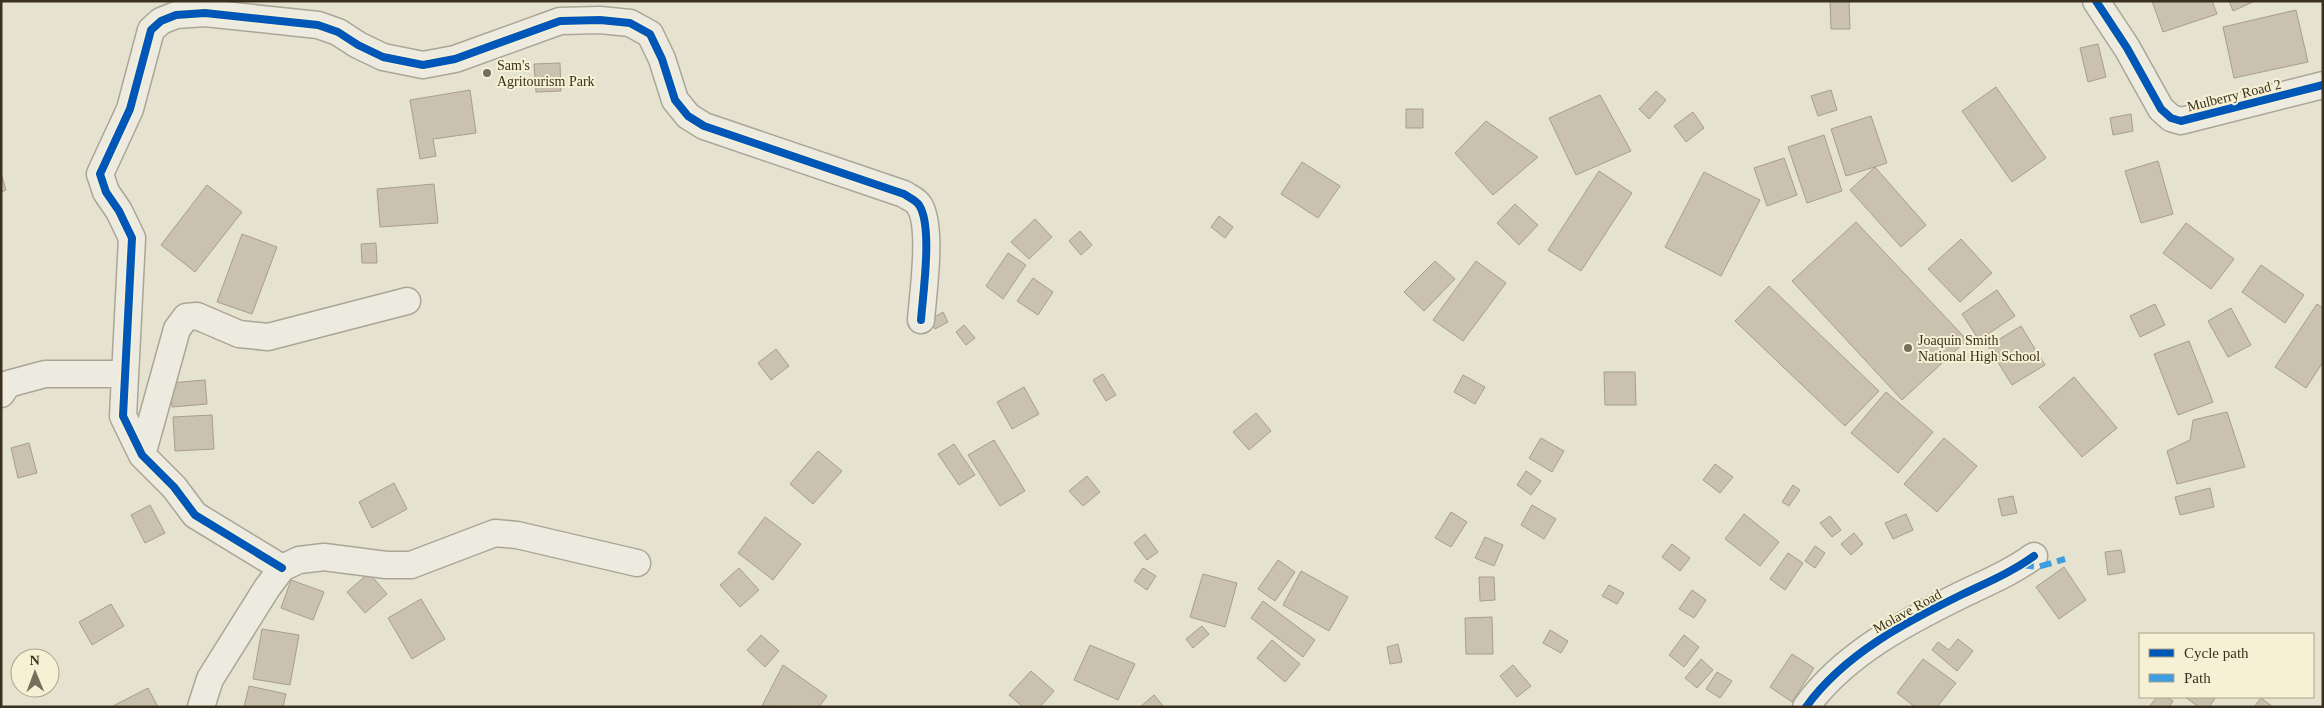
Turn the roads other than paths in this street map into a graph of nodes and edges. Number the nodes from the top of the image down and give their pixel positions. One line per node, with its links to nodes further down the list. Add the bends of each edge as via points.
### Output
1 (2096, 1): 2 (street, Mulberry Road 2, via 2161,109 2171,118 2180,121)
2 (2323, 85)
3 (407, 301): 7 (street, via 268,337 239,334 197,316 186,317 177,329)
4 (921, 320): 5 (street, via 926,222 919,204 904,194 704,126 688,116 675,100 650,34 630,23 560,21 455,60 423,65 383,57 338,32 318,25 205,13 176,15 161,21 151,30 130,108 100,174 106,192 120,211 132,238)
5 (125, 374): 6 (street, via 45,374 8,384); 7 (street, via 123,416)
6 (1, 394)
7 (142, 456): 10 (street, via 174,487 195,515)
8 (2034, 556): 12 (street, Molave Road, via 1999,579 1963,594 1862,650)
9 (637, 563): 10 (street, via 517,535 495,533 411,565 324,557 299,560)
10 (282, 568): 11 (street, via 210,679)
11 (201, 707)
12 (1806, 707)

